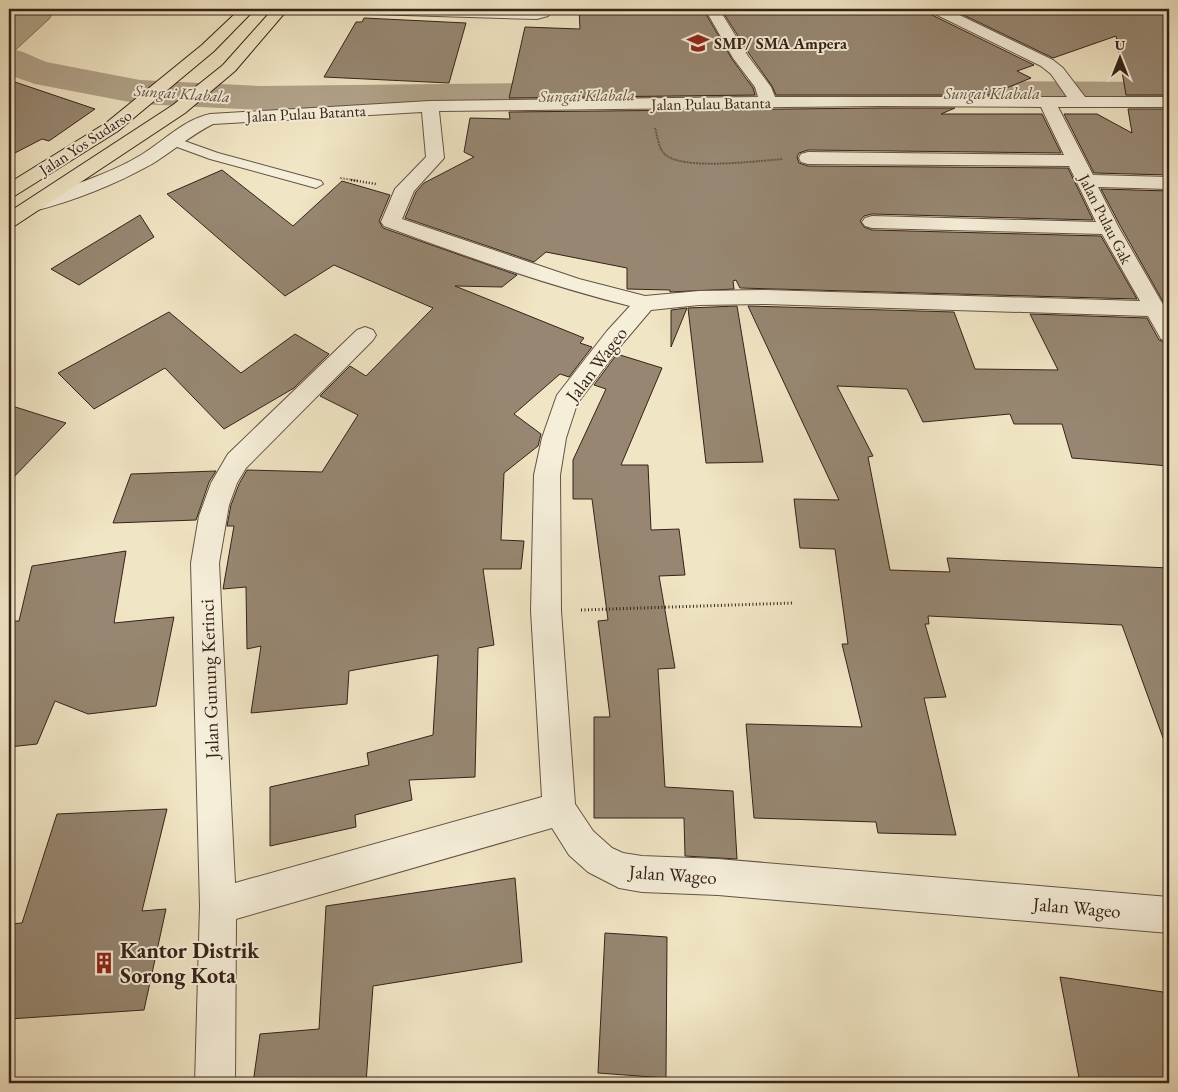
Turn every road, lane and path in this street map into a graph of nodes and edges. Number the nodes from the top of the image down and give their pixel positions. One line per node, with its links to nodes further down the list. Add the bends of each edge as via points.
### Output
1 (248, 9): 20 (highway, Jalan Yos Sudarso, via 192,62 112,127)
2 (281, 9): 21 (highway, Jalan Yos Sudarso, via 230,68 179,109)
3 (304, 9): 4 (lane, via 537,16)
4 (548, 9)
5 (712, 9): 7 (street)
6 (936, 9): 8 (street, via 1047,63)
7 (766, 96): 9 (street, Jalan Pulau Batanta); 11 (street, Jalan Pulau Batanta)
8 (1076, 96): 9 (street, Jalan Pulau Batanta); 10 (street, Jalan Pulau Batanta)
9 (1047, 102): 15 (street, Jalan Pulau Gak)
10 (1169, 102)
11 (650, 104): 12 (street, Jalan Pulau Batanta); 14 (path, via 660,148 678,161)
12 (430, 106): 13 (street, Jalan Pulau Batanta, via 210,119); 19 (street, via 435,158)
13 (173, 141): 18 (lane, via 214,156); 21 (street, Jalan Pulau Batanta, via 147,159 108,178)
14 (808, 158): 15 (street)
15 (1077, 161): 16 (street, Jalan Pulau Gak)
16 (1086, 181): 17 (street); 24 (street, Jalan Pulau Gak)
17 (1169, 183)
18 (316, 184): 19 (path, via 326,176)
19 (405, 189): 25 (street, via 391,222 574,285)
20 (9, 192)
21 (34, 205): 22 (highway, Jalan Yos Sudarso)
22 (9, 221)
23 (872, 222): 24 (street)
24 (1109, 228): 26 (street, Jalan Pulau Gak)
25 (645, 303): 26 (street, via 765,297); 30 (street, Jalan Wageo, via 566,402 554,438 547,475)
26 (1154, 309): 27 (street, Jalan Pulau Gak)
27 (1169, 334)
28 (365, 335): 32 (street, Jalan Gunung Kerinci, via 246,450 229,471 216,500 205,563)
29 (793, 603): 30 (path)
30 (546, 611): 31 (street, Jalan Wageo)
31 (559, 809): 32 (street); 33 (street, Jalan Wageo, via 581,843 600,860 619,870 642,874 718,876)
32 (218, 906): 34 (street, Jalan Gunung Kerinci)
33 (1169, 915)
34 (215, 1083)

